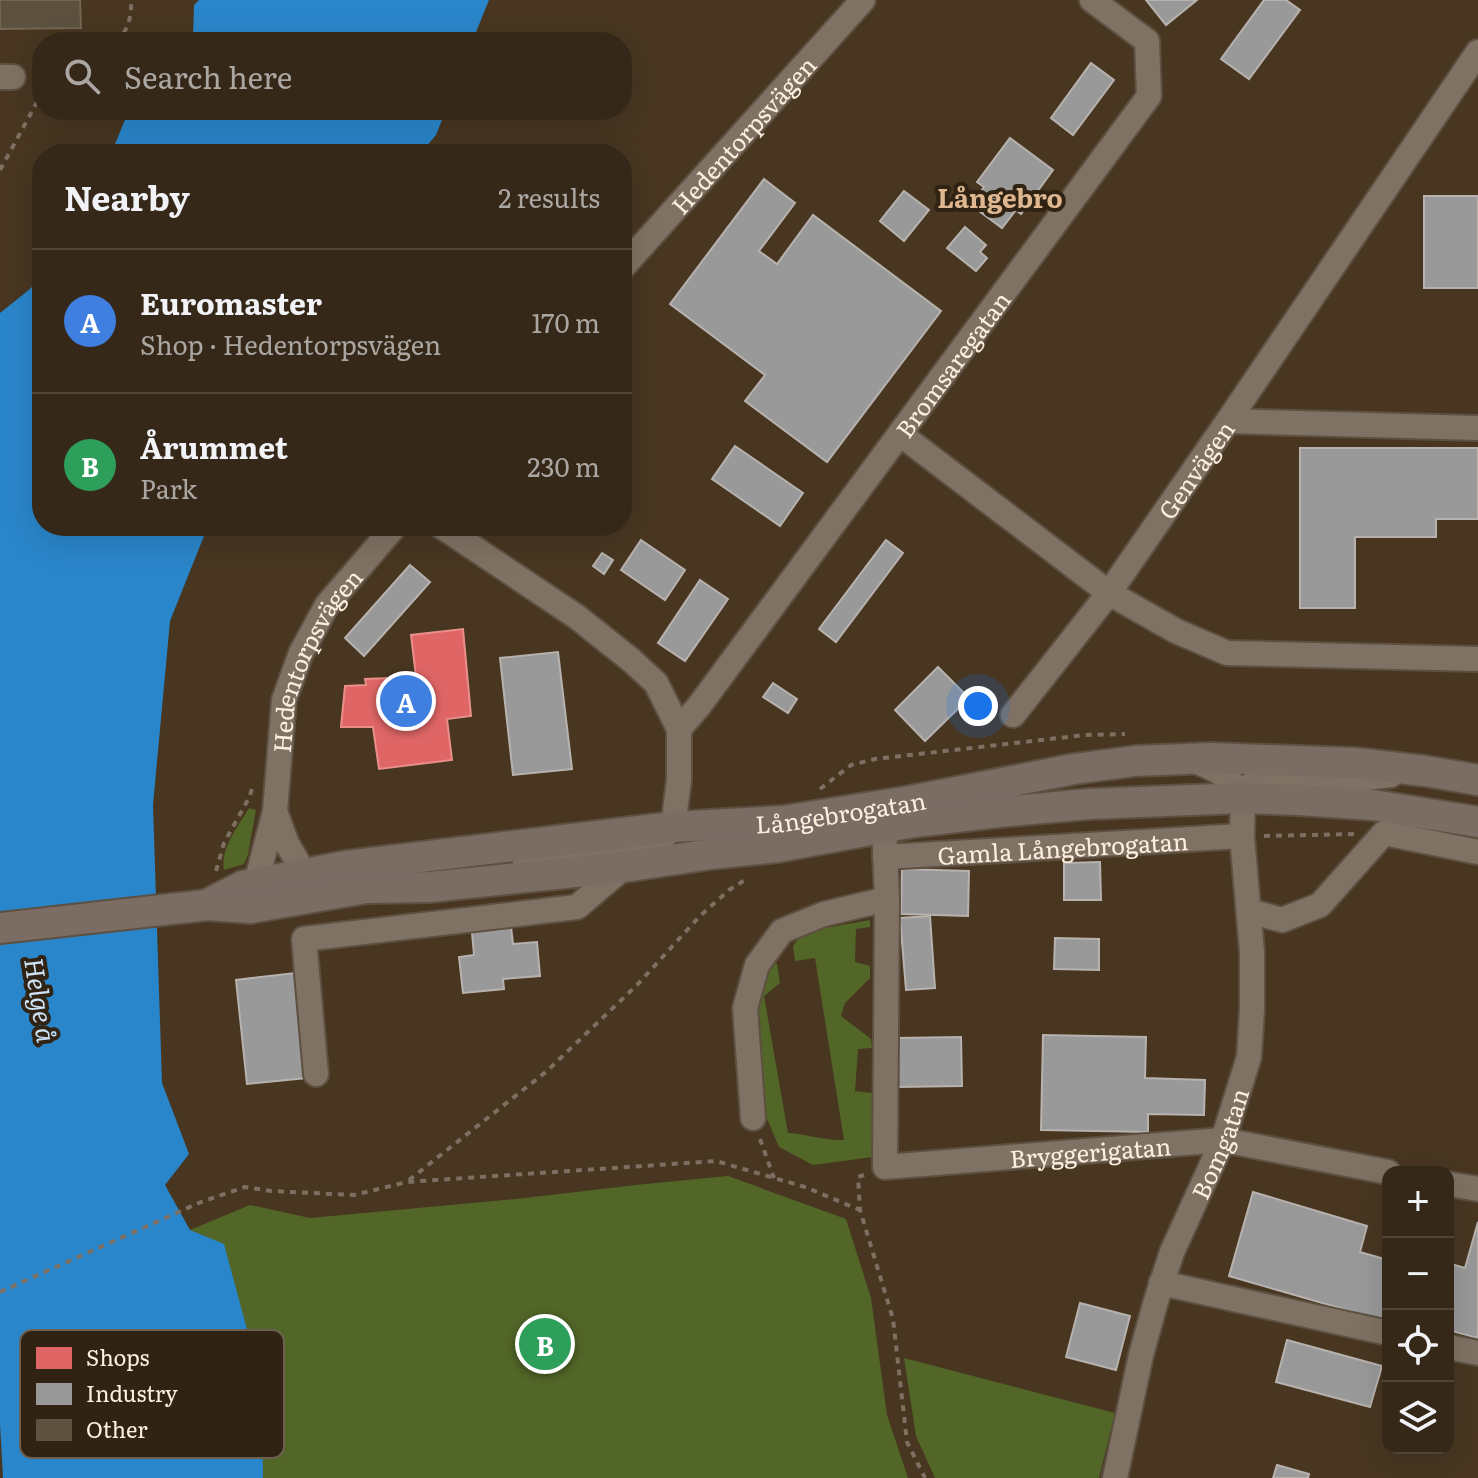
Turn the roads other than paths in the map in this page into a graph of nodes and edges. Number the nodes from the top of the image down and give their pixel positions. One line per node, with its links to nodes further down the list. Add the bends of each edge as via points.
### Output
1 (863, 0): 4 (street, Hedentorpsvägen)
2 (1092, 0): 7 (street, Bromsaregatan, via 1147,41 1149,96)
3 (1478, 52): 5 (street)
4 (632, 257)
5 (1228, 421): 6 (street, Genvägen); 10 (street, Genvägen)
6 (1478, 428)
7 (900, 434): 10 (street); 13 (street, Bromsaregatan)
8 (386, 536): 18 (street, Hedentorpsvägen, via 327,605 301,653 284,700)
9 (456, 536): 13 (street, via 631,660 656,683)
10 (1109, 593): 11 (street, via 1227,653); 12 (street, Genvägen)
11 (1478, 659)
12 (1013, 715)
13 (679, 729): 20 (street)
14 (1191, 759): 15 (main road, Långebrogatan, via 1355,763); 17 (street, via 1227,776); 20 (main road, Långebrogatan, via 1074,769 783,821)
15 (1425, 771): 16 (main road, Långebrogatan); 17 (street, via 1348,780 1259,781)
16 (1478, 780)
17 (1243, 798): 19 (main road, Långebrogatan, via 1373,805); 21 (main road, Långebrogatan, via 1089,804); 22 (street, Bomgatan)
18 (275, 811): 26 (street, Hedentorpsvägen, via 287,844); 27 (street, Hedentorpsvägen)
19 (1478, 822)
20 (673, 827): 26 (main road, Långebrogatan); 29 (street, via 645,847)
21 (884, 827): 24 (street, Långebrogatan); 25 (main road, Långebrogatan)
22 (1242, 836): 24 (street, Gamla Långebrogatan); 33 (street, Bomgatan)
23 (1478, 852): 33 (street, via 1384,833 1320,905 1282,920)
24 (885, 857): 31 (street, Långebrogatan)
25 (624, 867): 28 (main road, Långebrogatan); 34 (street, via 577,907)
26 (308, 873): 27 (main road, Långebrogatan); 30 (street, Hedentorpsvägen)
27 (256, 883): 32 (main road, Långebrogatan)
28 (430, 887): 29 (main road, Långebrogatan); 34 (street)
29 (366, 888): 30 (main road, Långebrogatan)
30 (330, 894): 32 (main road, Långebrogatan, via 250,908)
31 (887, 899): 37 (street, via 824,914 782,931 757,965 745,1008); 39 (street, Långebrogatan)
32 (198, 906): 35 (main road, Långebrogatan)
33 (1249, 911): 38 (street, Bomgatan, via 1249,1057)
34 (436, 924): 36 (street, via 304,939)
35 (0, 928)
36 (316, 1074)
37 (753, 1118)
38 (1223, 1140): 39 (street, Bryggerigatan); 40 (street, Bryggerigatan); 43 (street, Bomgatan)
39 (885, 1167)
40 (1382, 1171)
41 (1454, 1185): 42 (street)
42 (1478, 1189)
43 (1161, 1283): 44 (street); 47 (street, Bomgatan)
44 (1382, 1332)
45 (1454, 1348): 46 (street)
46 (1478, 1353)
47 (1115, 1478)

